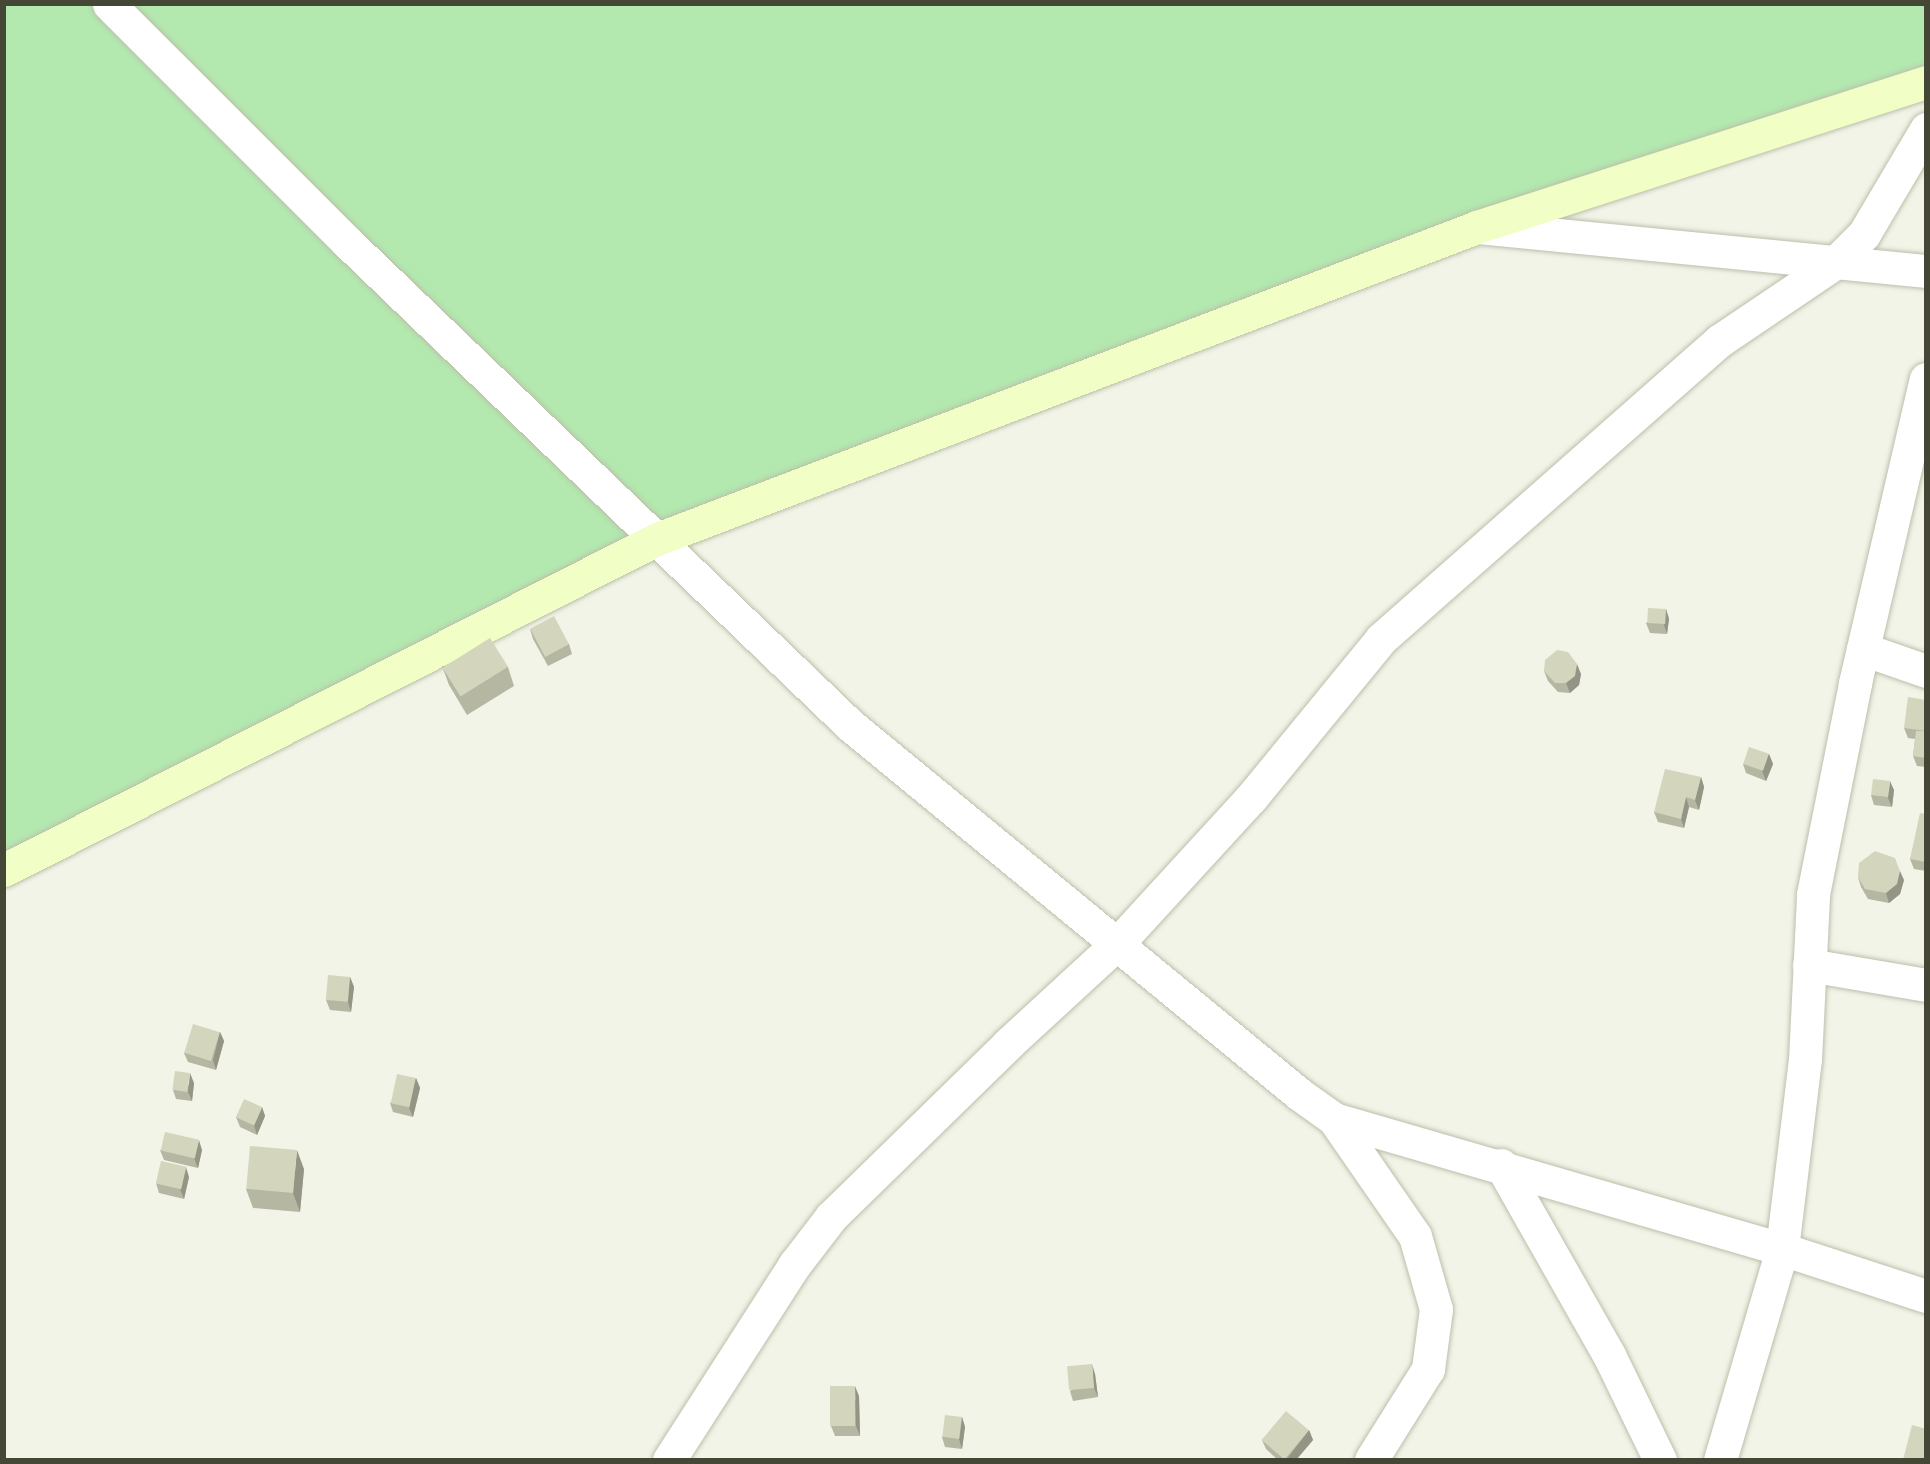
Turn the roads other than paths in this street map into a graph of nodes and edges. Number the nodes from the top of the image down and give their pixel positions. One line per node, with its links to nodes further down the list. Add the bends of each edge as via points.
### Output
1 (109, 4): 8 (street, via 348,242)
2 (1926, 82): 4 (street)
3 (1926, 129): 5 (street, via 1864,234)
4 (1477, 226): 5 (street); 8 (street)
5 (1836, 262): 6 (street); 12 (street, via 1719,341 1381,639 1251,798)
6 (1926, 271)
7 (1926, 379): 9 (street)
8 (657, 539): 11 (street); 12 (street, via 850,725)
9 (1863, 649): 10 (street); 13 (street, via 1813,894)
10 (1926, 671)
11 (4, 870)
12 (1118, 943): 15 (street); 19 (street, via 831,1217 795,1264)
13 (1809, 965): 14 (street); 17 (street, via 1805,1060)
14 (1926, 985)
15 (1334, 1119): 16 (street); 20 (street, via 1415,1236 1436,1309 1428,1369)
16 (1501, 1165): 17 (street); 21 (street, via 1609,1355)
17 (1782, 1249): 18 (street); 22 (street)
18 (1926, 1296)
19 (669, 1460)
20 (1371, 1460)
21 (1660, 1460)
22 (1720, 1460)

